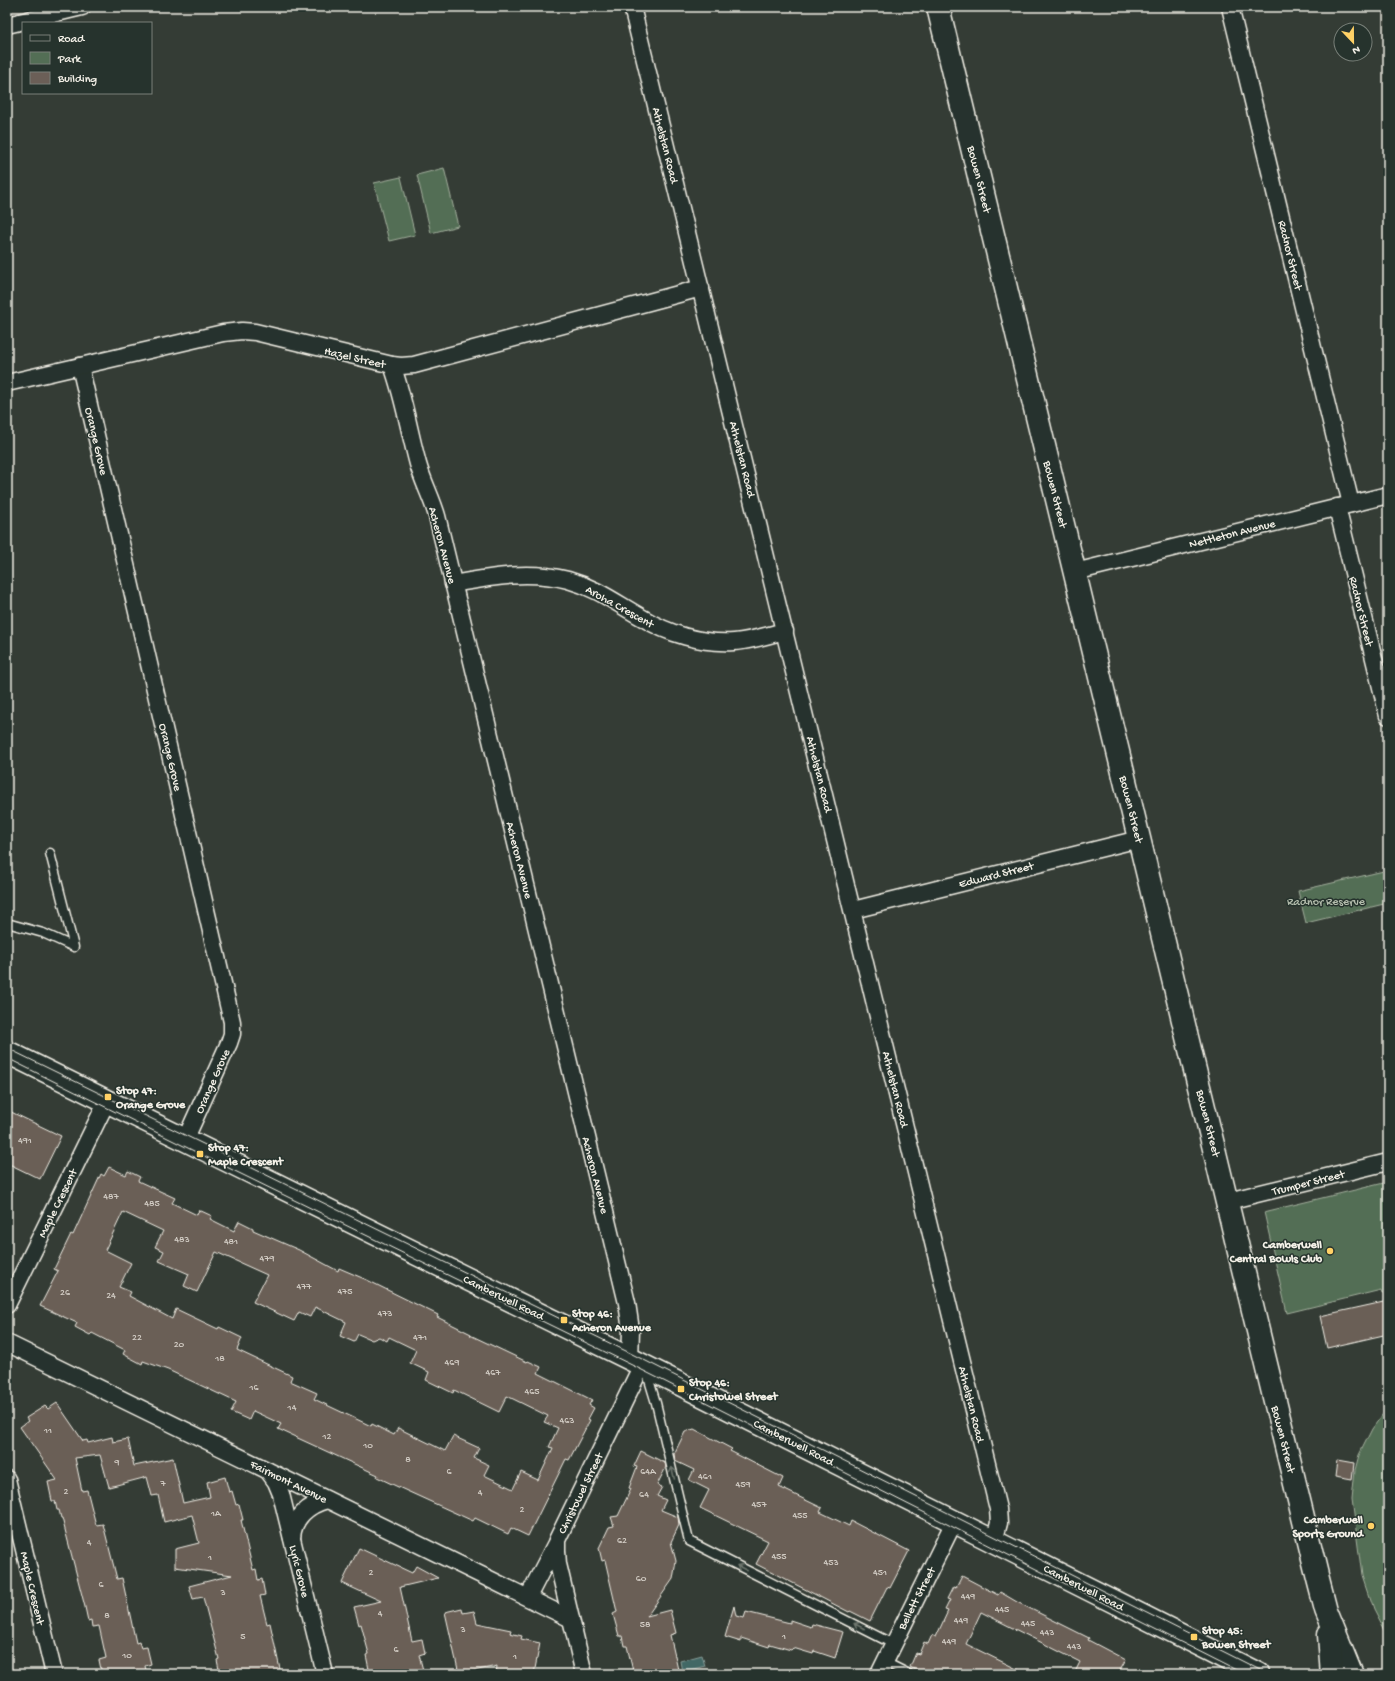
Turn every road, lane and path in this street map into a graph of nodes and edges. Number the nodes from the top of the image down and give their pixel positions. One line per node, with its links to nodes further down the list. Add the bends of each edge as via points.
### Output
1 (82, 7): 5 (street)
2 (632, 7): 6 (street, Athelstan Road)
3 (938, 7): 12 (street, Bowen Street)
4 (1230, 7): 11 (street, Radnor Street)
5 (7, 24)
6 (701, 288): 7 (street, Hazel Street, via 414,365); 14 (street, Athelstan Road)
7 (392, 365): 8 (street, Hazel Street, via 242,331); 13 (street, Acheron Avenue, via 404,401 424,485 437,516)
8 (80, 366): 9 (street, Hazel Street); 22 (street, Orange Grove, via 232,1022 229,1043)
9 (7, 383)
10 (1388, 495): 11 (street, Nettleton Avenue)
11 (1344, 506): 12 (street, Nettleton Avenue); 15 (street, Radnor Street)
12 (1075, 572): 16 (street, Bowen Street)
13 (453, 584): 14 (street, Aroha Crescent, via 493,576 543,576 569,580 607,596 656,626 673,633 705,640 735,642); 27 (street, Acheron Avenue, via 627,1303)
14 (785, 631): 18 (street, Athelstan Road)
15 (1388, 716)
16 (1139, 839): 18 (street, Edward Street); 24 (street, Bowen Street)
17 (50, 853): 19 (lane, via 74,947 43,933)
18 (853, 910): 34 (street, Athelstan Road, via 998,1509 999,1523)
19 (7, 923)
20 (7, 1052): 21 (street, Camberwell Road)
21 (107, 1101): 22 (street, Camberwell Road); 25 (street, Maple Crescent)
22 (185, 1140): 27 (street, Camberwell Road)
23 (1388, 1162): 24 (street, Trumper Street)
24 (1228, 1201): 36 (street, Bowen Street)
25 (7, 1305)
26 (7, 1343): 28 (street, Fairmont Avenue)
27 (639, 1363): 31 (street, Camberwell Road); 33 (street, Christowel Street); 38 (lane, one-way to 27, via 689,1541 656,1403)
28 (268, 1471): 30 (street, Fairmont Avenue); 32 (street, Lyric Grove, via 278,1487)
29 (7, 1479): 40 (street, Maple Crescent)
30 (327, 1500): 32 (street, via 311,1506 302,1514 293,1528); 35 (street, Fairmont Avenue)
31 (954, 1522): 34 (street, Camberwell Road); 38 (street, Bellett Street)
32 (292, 1540): 41 (street, Lyric Grove)
33 (557, 1540): 35 (street); 37 (street, Christowel Street, via 557,1557)
34 (994, 1542): 44 (street, Camberwell Road)
35 (528, 1597): 37 (street, Fairmont Avenue)
36 (1326, 1610): 45 (street, Bowen Street); 46 (street, Bowen Street)
37 (571, 1619): 42 (street, Christowel Street)
38 (893, 1644): 39 (street, Bellett Street)
39 (882, 1668): 43 (lane)
40 (54, 1674)
41 (325, 1674)
42 (584, 1674)
43 (909, 1674)
44 (1258, 1674)
45 (1332, 1674)
46 (1352, 1674)

